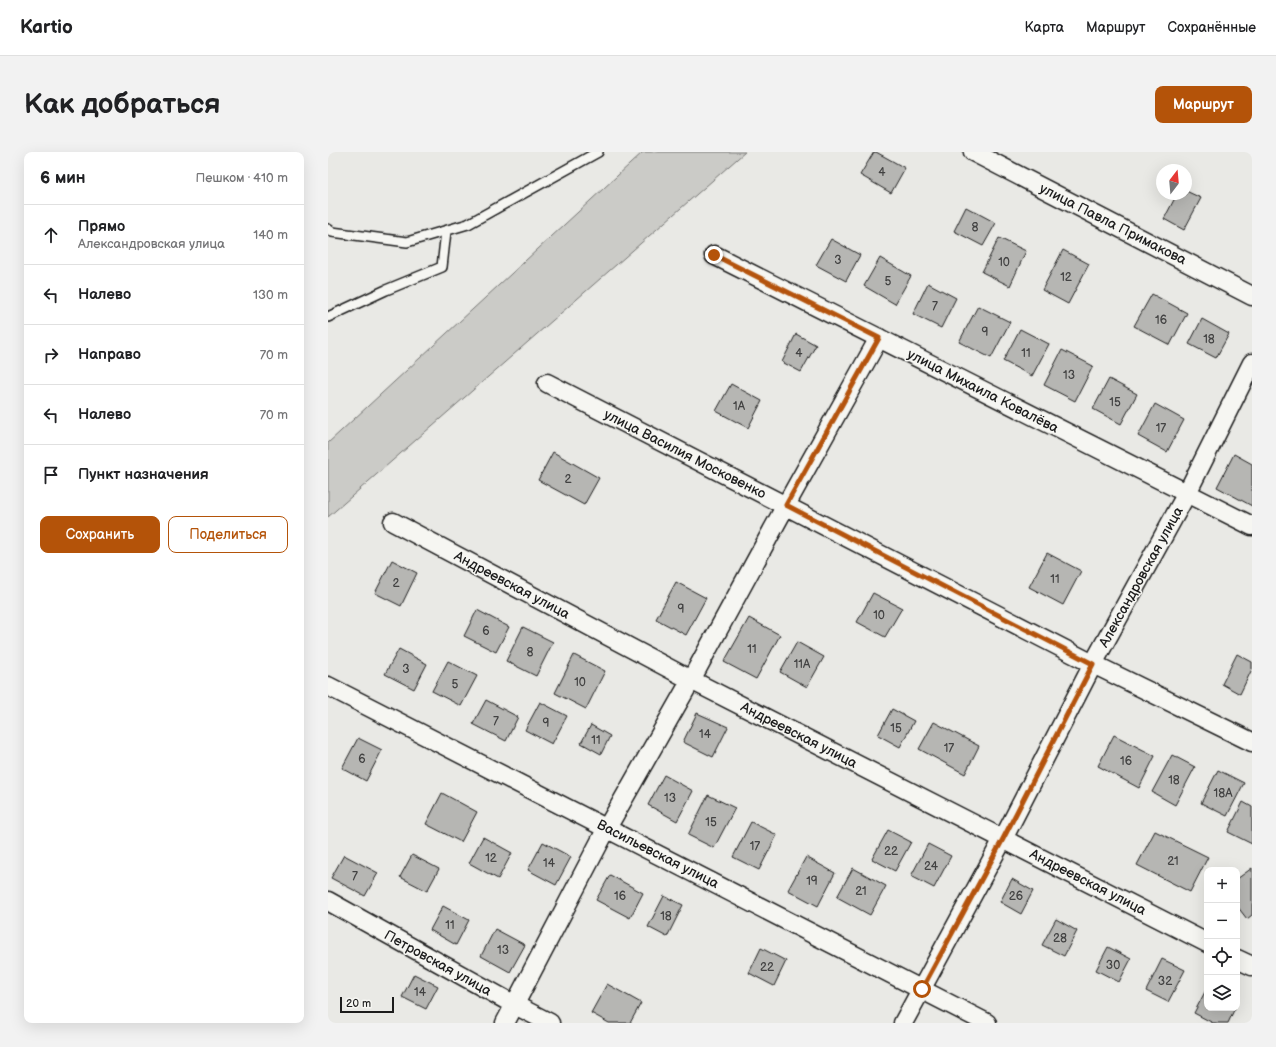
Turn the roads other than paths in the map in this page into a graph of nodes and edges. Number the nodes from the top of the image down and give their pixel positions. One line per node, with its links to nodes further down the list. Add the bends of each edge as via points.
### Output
1 (598, 152): 4 (lane, via 468,224)
2 (973, 152): 6 (street, улица Павла Примакова)
3 (328, 229): 4 (lane, via 332,232 407,242)
4 (446, 231): 7 (lane, via 442,267)
5 (714, 255): 8 (street, улица Михаила Ковалёва)
6 (1252, 296)
7 (328, 317)
8 (879, 338): 11 (street, улица Михаила Ковалёва); 12 (street)
9 (1252, 363): 11 (street, Александровская улица)
10 (547, 382): 12 (street, улица Василия Московенко)
11 (1187, 493): 14 (street, улица Михаила Ковалёва); 15 (street, Александровская улица)
12 (786, 505): 15 (street, улица Василия Московенко); 16 (street)
13 (394, 522): 16 (street, Андреевская улица)
14 (1252, 526)
15 (1093, 664): 18 (street, улица Василия Московенко); 20 (street, Александровская улица)
16 (691, 680): 19 (street); 20 (street, Андреевская улица)
17 (328, 686): 19 (street, Васильевская улица)
18 (1252, 742)
19 (607, 828): 25 (street, Васильевская улица); 26 (street)
20 (1003, 839): 22 (street, Андреевская улица); 25 (street, Александровская улица)
21 (328, 901): 26 (street, Петровская улица)
22 (1204, 941)
23 (1240, 960): 24 (street)
24 (1252, 966)
25 (922, 989): 29 (street, Александровская улица); 30 (street, Васильевская улица)
26 (515, 1005): 27 (street); 28 (street, Петровская улица)
27 (505, 1023)
28 (550, 1023)
29 (903, 1023)
30 (987, 1023)

